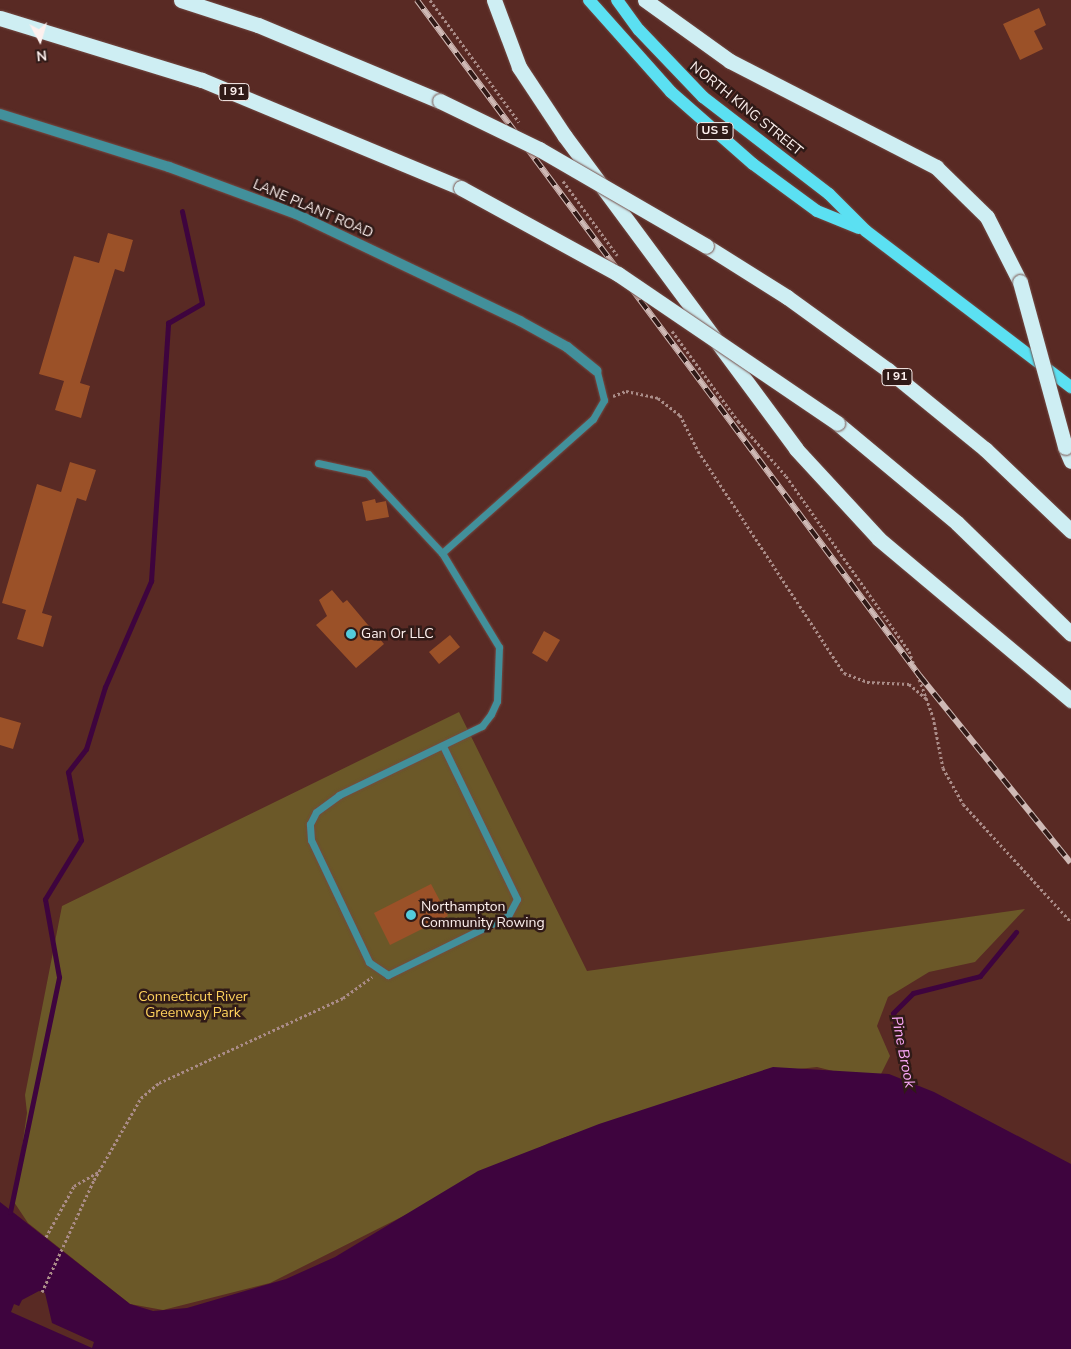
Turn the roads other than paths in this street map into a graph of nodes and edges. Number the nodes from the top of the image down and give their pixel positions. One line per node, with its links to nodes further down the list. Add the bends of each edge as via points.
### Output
1 (181, 0): 13 (highway, I 91, bridge, via 258,25 440,101 539,149 706,246 787,297 888,370 985,449)
2 (494, 0): 16 (highway, via 519,67 564,135 796,449 879,539)
3 (590, 0): 8 (main road, NORTH KING STREET / US 5, via 671,92 746,158 817,211)
4 (617, 0): 8 (main road, NORTH KING STREET / US 5, via 685,80 829,194)
5 (645, 0): 11 (highway, bridge, via 730,61 936,167 987,217 1020,282)
6 (0, 18): 15 (highway, I 91, bridge, via 234,92 461,188 618,274 837,423 957,523)
7 (0, 114): 9 (street, LANE PLANT ROAD, via 169,167 296,214 520,321 567,347)
8 (866, 231): 10 (main road, NORTH KING STREET / US 5)
9 (597, 371): 14 (lane, via 604,400 593,419)
10 (1071, 387)
11 (1068, 454)
12 (318, 463): 14 (lane, via 368,474)
13 (1071, 531)
14 (442, 553): 17 (lane, via 498,647 497,701 491,714 482,726)
15 (1071, 634)
16 (1071, 700)
17 (443, 746): 17 (lane, via 339,795 316,812 310,824 311,840 369,962 378,972 388,975 508,916 517,899)

